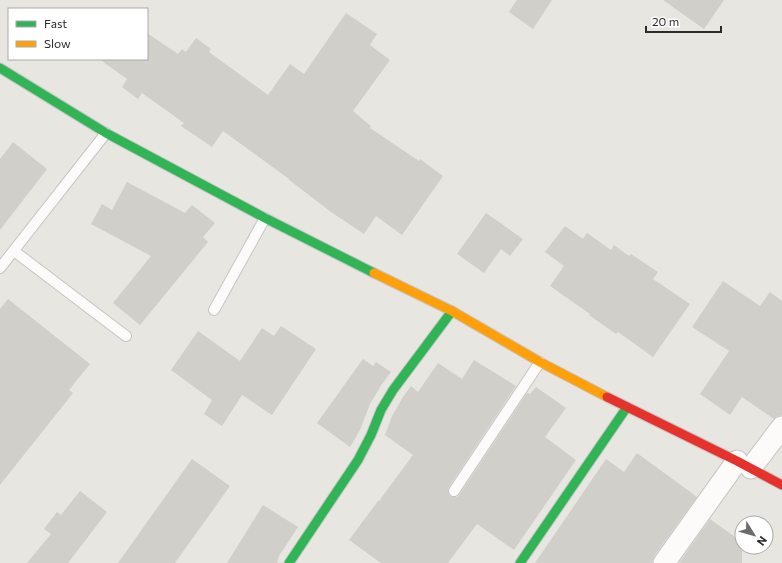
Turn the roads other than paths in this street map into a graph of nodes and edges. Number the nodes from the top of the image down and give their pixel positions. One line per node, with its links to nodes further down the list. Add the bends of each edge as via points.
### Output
1 (0, 68): 2 (main road)
2 (106, 133): 3 (main road); 4 (lane)
3 (265, 218): 6 (lane); 7 (main road)
4 (14, 251): 5 (lane); 8 (lane)
5 (0, 268)
6 (214, 310)
7 (452, 311): 9 (main road); 15 (main road, via 393,390 358,460)
8 (126, 336)
9 (540, 362): 10 (main road); 14 (lane)
10 (627, 407): 12 (main road); 16 (main road)
11 (782, 427): 12 (street)
12 (744, 465): 13 (main road); 17 (street)
13 (782, 485)
14 (454, 491)
15 (289, 563)
16 (520, 563)
17 (664, 563)

